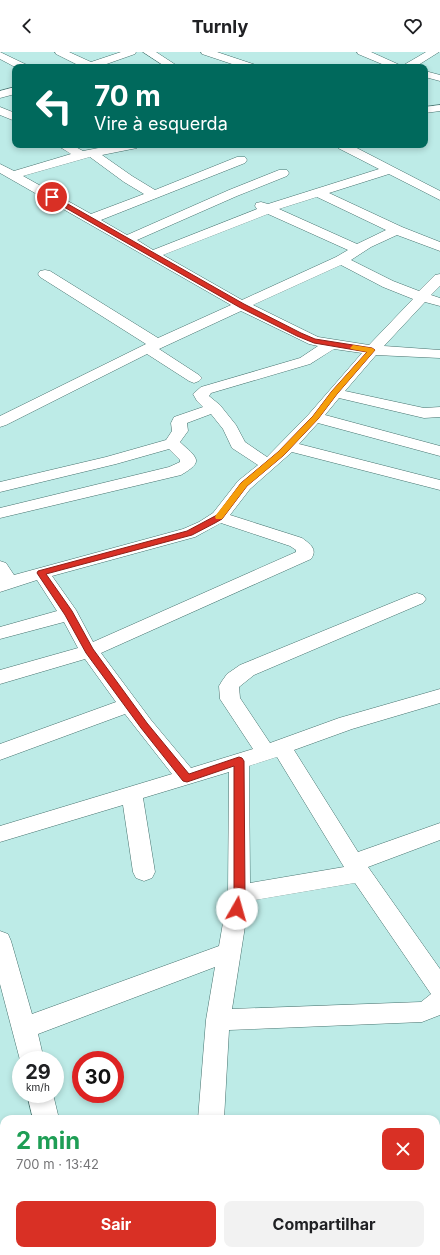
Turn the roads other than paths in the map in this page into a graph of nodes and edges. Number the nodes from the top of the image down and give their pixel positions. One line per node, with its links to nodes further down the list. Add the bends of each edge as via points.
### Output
1 (60, 52): 12 (street)
2 (131, 52): 13 (street)
3 (148, 52): 14 (street)
4 (206, 52): 10 (street)
5 (362, 52): 16 (street)
6 (431, 54): 9 (street); 17 (street)
7 (0, 55): 11 (street)
8 (250, 55): 10 (street)
9 (440, 58)
10 (236, 62): 15 (street)
11 (17, 64)
12 (84, 64)
13 (94, 64)
14 (169, 64)
15 (242, 64)
16 (386, 64)
17 (413, 64)
18 (428, 75): 19 (street)
19 (440, 78)
20 (440, 108): 22 (street)
21 (0, 110): 23 (street)
22 (428, 110)
23 (12, 116)
24 (71, 148): 27 (street)
25 (118, 148): 27 (street)
26 (348, 148): 30 (street)
27 (87, 154): 32 (street); 35 (street)
28 (241, 160): 35 (street)
29 (0, 168): 32 (street)
30 (389, 170): 33 (street); 36 (street)
31 (283, 173): 34 (street)
32 (12, 175): 38 (street)
33 (317, 192): 37 (street); 39 (street)
34 (233, 193): 37 (street); 40 (street)
35 (155, 195): 38 (street)
36 (440, 196)
37 (267, 208): 42 (street); 43 (street)
38 (91, 219): 40 (street)
39 (397, 230): 41 (street); 42 (street)
40 (127, 240): 43 (street)
41 (440, 247)
42 (356, 249): 44 (street)
43 (152, 255): 49 (street)
44 (341, 260): 47 (street, via 388,284); 49 (street)
45 (45, 274): 51 (street)
46 (440, 278): 47 (street)
47 (421, 297): 48 (street); 52 (street)
48 (440, 302)
49 (241, 305): 50 (street, via 306,338); 51 (street)
50 (331, 344): 52 (street); 56 (street, via 305,361 206,390 201,394 202,398)
51 (153, 347): 54 (street); 59 (street)
52 (372, 350): 53 (street); 55 (street)
53 (440, 354)
54 (194, 378)
55 (335, 393): 57 (street, via 424,413); 58 (street)
56 (214, 408): 60 (street, via 180,420 180,431); 63 (street, via 230,428 238,445)
57 (440, 412)
58 (316, 418): 61 (street); 62 (street)
59 (0, 422)
60 (172, 443): 65 (street, via 110,461); 66 (street, via 188,459 188,464 175,471)
61 (289, 446): 63 (street); 64 (street)
62 (440, 451)
63 (268, 464): 67 (street, via 244,485)
64 (440, 485)
65 (0, 487)
66 (0, 513)
67 (219, 517): 69 (street, via 190,533); 74 (street, via 296,542 305,548 305,555)
68 (0, 567): 70 (street)
69 (41, 573): 70 (street); 72 (street)
70 (5, 585)
71 (417, 600): 78 (street, via 247,670 234,679 229,686 230,699)
72 (69, 614): 73 (street); 74 (street)
73 (0, 633)
74 (89, 650): 75 (street); 77 (street)
75 (0, 677)
76 (440, 696): 78 (street, via 346,724)
77 (129, 704): 79 (street); 81 (street)
78 (274, 750): 80 (street); 85 (street)
79 (0, 752)
80 (239, 761): 81 (street); 87 (street)
81 (187, 778): 82 (street)
82 (132, 795): 84 (street); 86 (street)
83 (440, 830): 85 (street)
84 (0, 834)
85 (357, 868): 87 (street); 90 (street)
86 (144, 872)
87 (240, 894): 89 (street)
88 (0, 941): 93 (street)
89 (229, 952): 92 (street); 93 (street)
90 (440, 988)
91 (440, 1001): 92 (street, via 422,1012)
92 (218, 1020): 97 (street)
93 (24, 1028): 94 (street)
94 (30, 1051)
95 (42, 1103): 96 (street)
96 (45, 1115)
97 (211, 1115)

